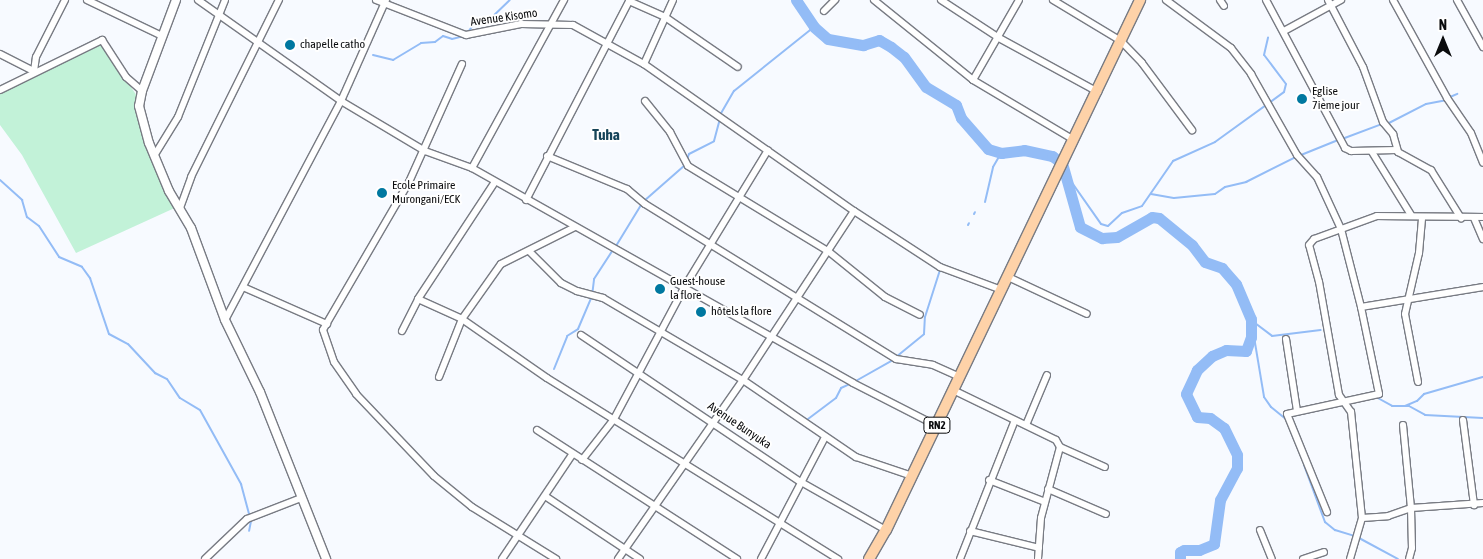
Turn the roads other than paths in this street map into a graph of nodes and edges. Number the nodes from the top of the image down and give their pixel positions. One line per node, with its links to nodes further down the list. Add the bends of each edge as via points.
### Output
1 (65, 0): 38 (street, via 36,56)
2 (87, 0): 28 (street)
3 (176, 0): 28 (street)
4 (198, 0): 24 (street)
5 (225, 0): 24 (street)
6 (279, 0): 32 (street)
7 (376, 0): 21 (street, Avenue Kisomo)
8 (564, 0): 26 (street)
9 (673, 0): 25 (street)
10 (835, 0): 23 (street)
11 (874, 0): 39 (street)
12 (941, 0): 29 (street)
13 (1018, 0): 29 (street)
14 (1052, 0): 30 (street)
15 (1140, 0): 30 (highway, RN2)
16 (1166, 0): 66 (street, via 1231,48 1298,157 1317,177)
17 (1266, 0): 27 (street)
18 (1341, 0): 22 (street)
19 (1393, 0): 53 (street, via 1448,99 1471,133)
20 (1457, 0): 33 (street)
21 (385, 2): 26 (street, Avenue Kisomo, via 473,36 521,24); 43 (street)
22 (1330, 2): 27 (street); 48 (street, via 1363,67)
23 (824, 11)
24 (216, 16): 32 (street); 51 (street, via 178,117)
25 (665, 18): 31 (street, via 628,1); 36 (street); 37 (street)
26 (550, 23): 31 (street, Avenue Kisomo, via 574,25); 54 (street)
27 (1284, 31): 50 (street, via 1341,139 1351,151)
28 (162, 36): 41 (street)
29 (999, 38): 39 (street); 42 (street)
30 (1121, 41): 42 (highway, RN2); 45 (street, via 1142,63)
31 (607, 42): 36 (street, Avenue Kisomo); 52 (street)
32 (258, 44): 43 (street); 58 (street, via 191,177)
33 (1483, 47)
34 (0, 54): 38 (street)
35 (462, 64): 49 (street)
36 (644, 64): 47 (street, Avenue Kisomo)
37 (738, 67)
38 (34, 71): 40 (street); 41 (street, via 102,40 126,77)
39 (973, 80): 46 (street)
40 (0, 90)
41 (142, 91): 51 (street, via 139,106)
42 (1098, 92): 46 (highway, RN2)
43 (341, 101): 49 (street); 74 (street)
44 (645, 101): 56 (street, via 670,132 686,163)
45 (1192, 130)
46 (1074, 140): 71 (highway, RN2)
47 (768, 150): 56 (street); 59 (street, Avenue Kisomo)
48 (1397, 150): 50 (street); 63 (street, via 1432,170)
49 (425, 151): 54 (street); 84 (street)
50 (1372, 152): 60 (street)
51 (154, 156): 58 (street)
52 (547, 156): 57 (street); 68 (street, via 627,189)
53 (1483, 163)
54 (472, 168): 55 (street)
55 (495, 182): 57 (street); 77 (street)
56 (739, 195): 68 (street); 69 (street)
57 (526, 200): 65 (street)
58 (180, 208): 83 (street, via 191,228)
59 (854, 211): 69 (street); 75 (street, Avenue Kisomo, via 940,267)
60 (1411, 215): 61 (street); 66 (street, via 1377,216)
61 (1422, 217): 63 (street); 78 (street, via 1419,253)
62 (1483, 217): 64 (street)
63 (1461, 218): 64 (street)
64 (1474, 218): 67 (street)
65 (575, 227): 70 (street); 72 (street)
66 (1341, 229): 79 (street); 97 (street, via 1314,239 1309,245)
67 (1483, 238)
68 (710, 244): 72 (street); 76 (street)
69 (828, 251): 76 (street); 81 (street, via 884,297)
70 (530, 252): 82 (street, via 501,264); 86 (street, via 561,283 577,292 603,298)
71 (1006, 276): 75 (highway, RN2); 80 (street)
72 (685, 286): 86 (street); 88 (street)
73 (1483, 286): 78 (street)
74 (243, 287): 83 (street); 84 (street)
75 (999, 289): 93 (highway, RN2)
76 (799, 296): 88 (street); 93 (street, via 895,357 933,364)
77 (418, 299): 82 (street); 85 (street)
78 (1407, 300): 79 (street); 95 (street, via 1406,314)
79 (1361, 306): 97 (street, via 1379,394)
80 (1087, 314)
81 (920, 315)
82 (462, 319): 92 (street); 99 (street, via 547,378)
83 (225, 320): 118 (street, via 260,392)
84 (327, 324): 131 (street, via 323,330 326,345 356,394 442,482 472,507)
85 (402, 331)
86 (661, 332): 90 (street); 94 (street)
87 (582, 335): 90 (street, Avenue Bunyuka)
88 (772, 336): 94 (street); 105 (street)
89 (1286, 340): 98 (street)
90 (640, 371): 99 (street); 102 (street, Avenue Bunyuka)
91 (1047, 375): 103 (street)
92 (439, 377)
93 (960, 377): 96 (highway, RN2)
94 (743, 380): 102 (street); 107 (street)
95 (1418, 382)
96 (954, 390): 100 (street); 105 (highway, RN2)
97 (1342, 400): 98 (street); 126 (street, via 1351,412)
98 (1297, 411): 124 (street, via 1287,414)
99 (614, 419): 110 (street); 111 (street)
100 (1015, 420): 103 (street); 114 (street)
101 (1463, 420): 121 (street)
102 (712, 422): 111 (street); 115 (street, Avenue Bunyuka)
103 (1026, 425): 108 (street, via 1056,440)
104 (1403, 425): 123 (street)
105 (936, 426): 113 (highway, RN2)
106 (536, 430): 109 (street)
107 (825, 437): 113 (street, via 856,457); 115 (street)
108 (1060, 447): 112 (street); 116 (street)
109 (572, 455): 110 (street); 117 (street)
110 (582, 460): 122 (street)
111 (684, 463): 122 (street); 127 (street)
112 (1105, 467)
113 (912, 476): 128 (highway, RN2)
114 (989, 480): 119 (street); 130 (street)
115 (801, 482): 127 (street); 128 (street, Avenue Bunyuka)
116 (1048, 489): 119 (street); 125 (street)
117 (545, 496): 131 (street); 133 (street)
118 (301, 498): 136 (street, via 247,519); 137 (street)
119 (1045, 502): 132 (street)
120 (1483, 504): 121 (street)
121 (1474, 505): 123 (street)
122 (656, 506): 133 (street); 142 (street)
123 (1411, 508): 126 (street, via 1388,516); 150 (street, via 1412,548)
124 (1327, 512)
125 (1106, 514)
126 (1362, 518): 149 (street)
127 (778, 524): 143 (street); 144 (street, via 806,537)
128 (886, 530): 135 (highway, RN2)
129 (1260, 530): 147 (street)
130 (970, 531): 132 (street); 145 (street)
131 (520, 534): 138 (street); 139 (street)
132 (1039, 548): 146 (street)
133 (626, 549): 140 (street); 141 (street)
134 (1324, 552): 148 (street)
135 (872, 558)
136 (205, 559)
137 (326, 559)
138 (502, 559)
139 (556, 559)
140 (618, 559)
141 (640, 559)
142 (737, 559)
143 (761, 559)
144 (838, 559)
145 (960, 559)
146 (1038, 559)
147 (1272, 559)
148 (1302, 559)
149 (1350, 559)
150 (1409, 559)

